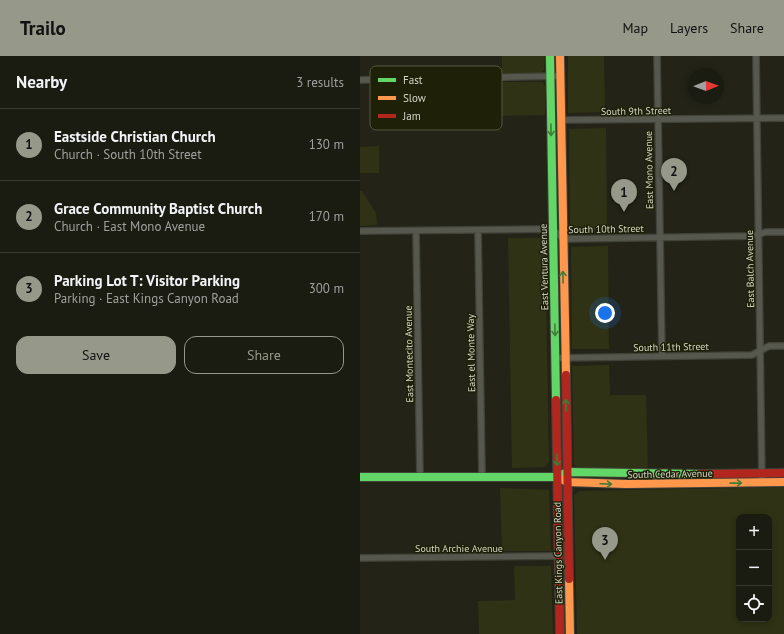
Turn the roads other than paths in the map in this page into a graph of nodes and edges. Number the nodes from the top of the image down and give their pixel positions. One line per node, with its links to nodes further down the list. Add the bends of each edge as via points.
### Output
1 (550, 56): 5 (main road, East Ventura Avenue)
2 (560, 56): 6 (main road, East Ventura Avenue)
3 (656, 56): 12 (street, East Mono Avenue)
4 (756, 56): 10 (street, East Balch Avenue)
5 (550, 76): 6 (street); 7 (street); 14 (main road, East Ventura Avenue, one-way to 14)
6 (560, 76): 13 (main road, East Ventura Avenue)
7 (502, 77)
8 (360, 80): 9 (street)
9 (370, 80)
10 (756, 118): 11 (street, South 9th Street); 12 (street, South 9th Street); 19 (street, East Balch Avenue)
11 (784, 118)
12 (658, 119): 13 (street, South 9th Street); 20 (street, East Mono Avenue)
13 (561, 120): 21 (main road, East Ventura Avenue)
14 (553, 229): 15 (street); 21 (street, South 10th Street); 25 (main road, East Ventura Avenue, one-way to 25)
15 (478, 230): 17 (street); 31 (street, East el Monte Way)
16 (360, 231): 17 (street)
17 (416, 231): 30 (street, East Montecito Avenue)
18 (784, 232): 19 (street, South 10th Street)
19 (759, 234): 20 (street, South 10th Street); 23 (street, East Balch Avenue)
20 (660, 237): 21 (street, South 10th Street); 24 (street, East Mono Avenue)
21 (563, 239): 26 (main road, East Ventura Avenue, one-way to 21)
22 (784, 346): 23 (street, South 11th Street, via 769,346)
23 (761, 350): 24 (street, South 11th Street, via 752,355); 28 (street, East Balch Avenue)
24 (662, 356): 26 (street, South 11th Street)
25 (555, 358): 26 (street, South 11th Street); 33 (main road, East Ventura Avenue, one-way to 33)
26 (565, 358): 27 (main road, East Ventura Avenue, one-way to 26)
27 (567, 472): 28 (main road, South Cedar Avenue); 33 (main road, South Cedar Avenue); 34 (main road, East Kings Canyon Road)
28 (762, 473): 29 (main road, South Cedar Avenue); 36 (street, East Balch Avenue)
29 (784, 473)
30 (420, 476): 31 (main road, South Cedar Avenue); 32 (main road, South Cedar Avenue)
31 (482, 476): 33 (main road, South Cedar Avenue)
32 (360, 477)
33 (557, 477): 34 (main road, South Cedar Avenue); 37 (main road, East Kings Canyon Road)
34 (567, 482): 36 (main road, South Cedar Avenue, one-way to 36); 40 (main road, East Kings Canyon Road)
35 (784, 482): 36 (main road, South Cedar Avenue)
36 (762, 483)
37 (558, 556): 38 (street, South Archie Avenue); 39 (main road, East Kings Canyon Road)
38 (360, 558)
39 (560, 634)
40 (570, 634)

